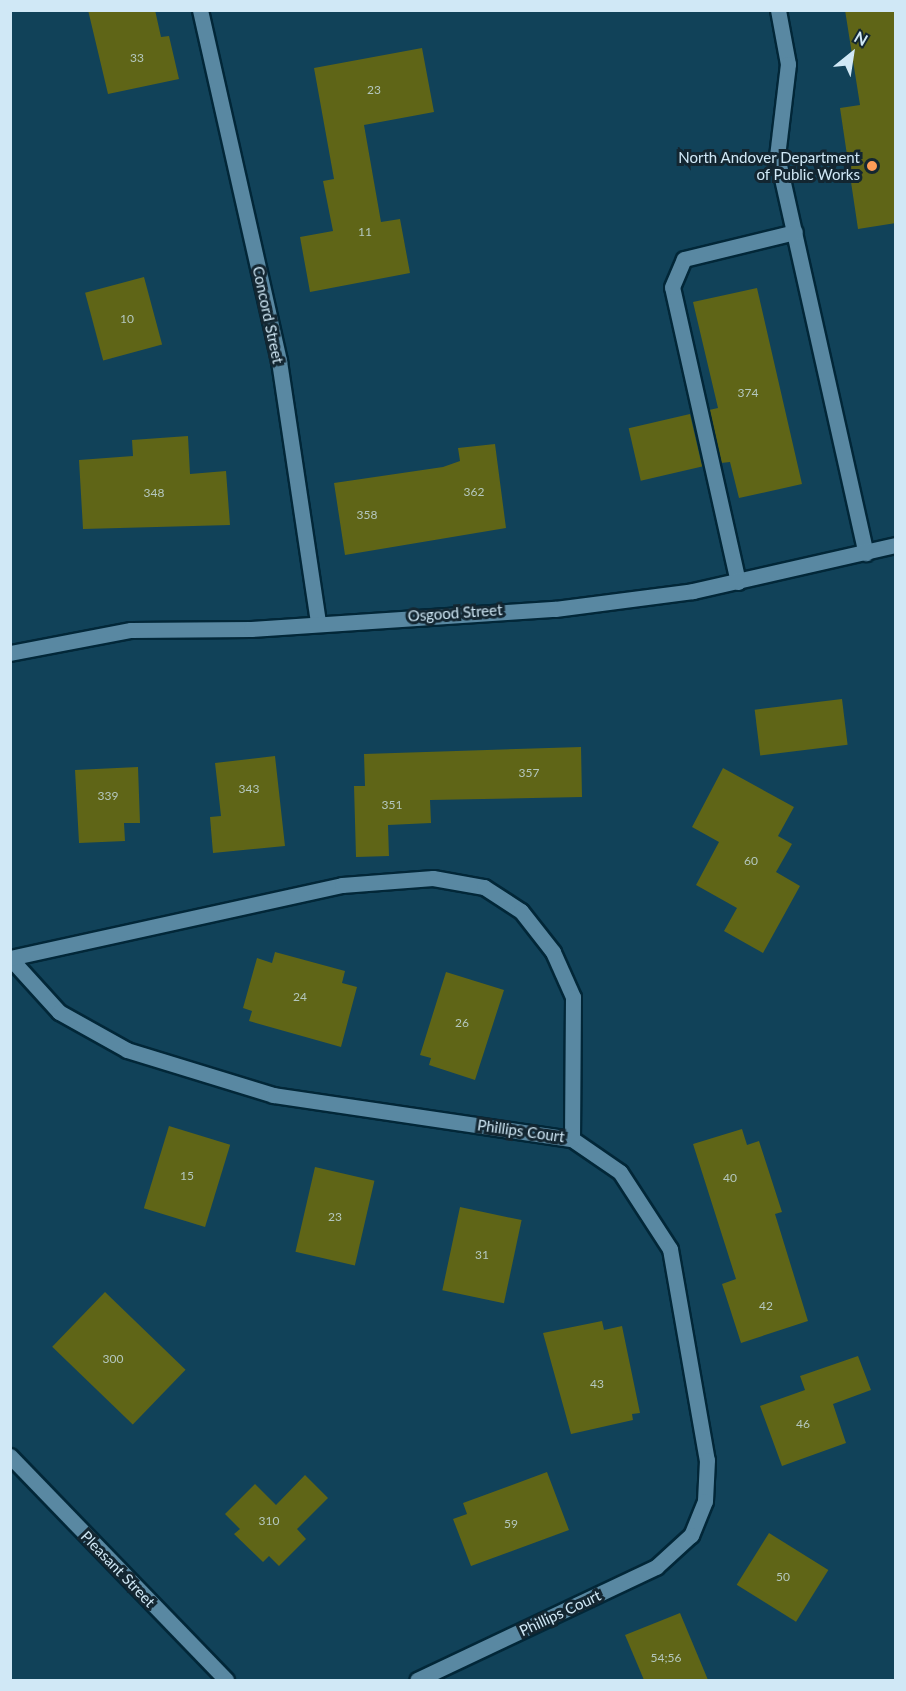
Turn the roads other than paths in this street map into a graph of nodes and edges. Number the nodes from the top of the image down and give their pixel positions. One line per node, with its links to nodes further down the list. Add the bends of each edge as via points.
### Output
1 (200, 10): 7 (street, Concord Street, via 279,361)
2 (778, 10): 3 (street, via 788,64 777,156)
3 (795, 232): 5 (street); 6 (street, via 684,259 672,287)
4 (896, 545): 5 (street, Osgood Street)
5 (866, 553): 6 (street, Osgood Street)
6 (738, 582): 7 (street, Osgood Street, via 555,609)
7 (318, 623): 8 (street, Osgood Street, via 131,630)
8 (10, 653)
9 (10, 958): 10 (street, Phillips Court, via 59,1012 127,1050 273,1095); 10 (street, via 342,885 433,878 484,887 521,910 553,952 573,997)
10 (572, 1139): 13 (street, Phillips Court, via 620,1172 670,1249 707,1460 705,1501 691,1535 656,1567)
11 (10, 1456): 12 (street, Pleasant Street)
12 (226, 1680)
13 (417, 1680)

